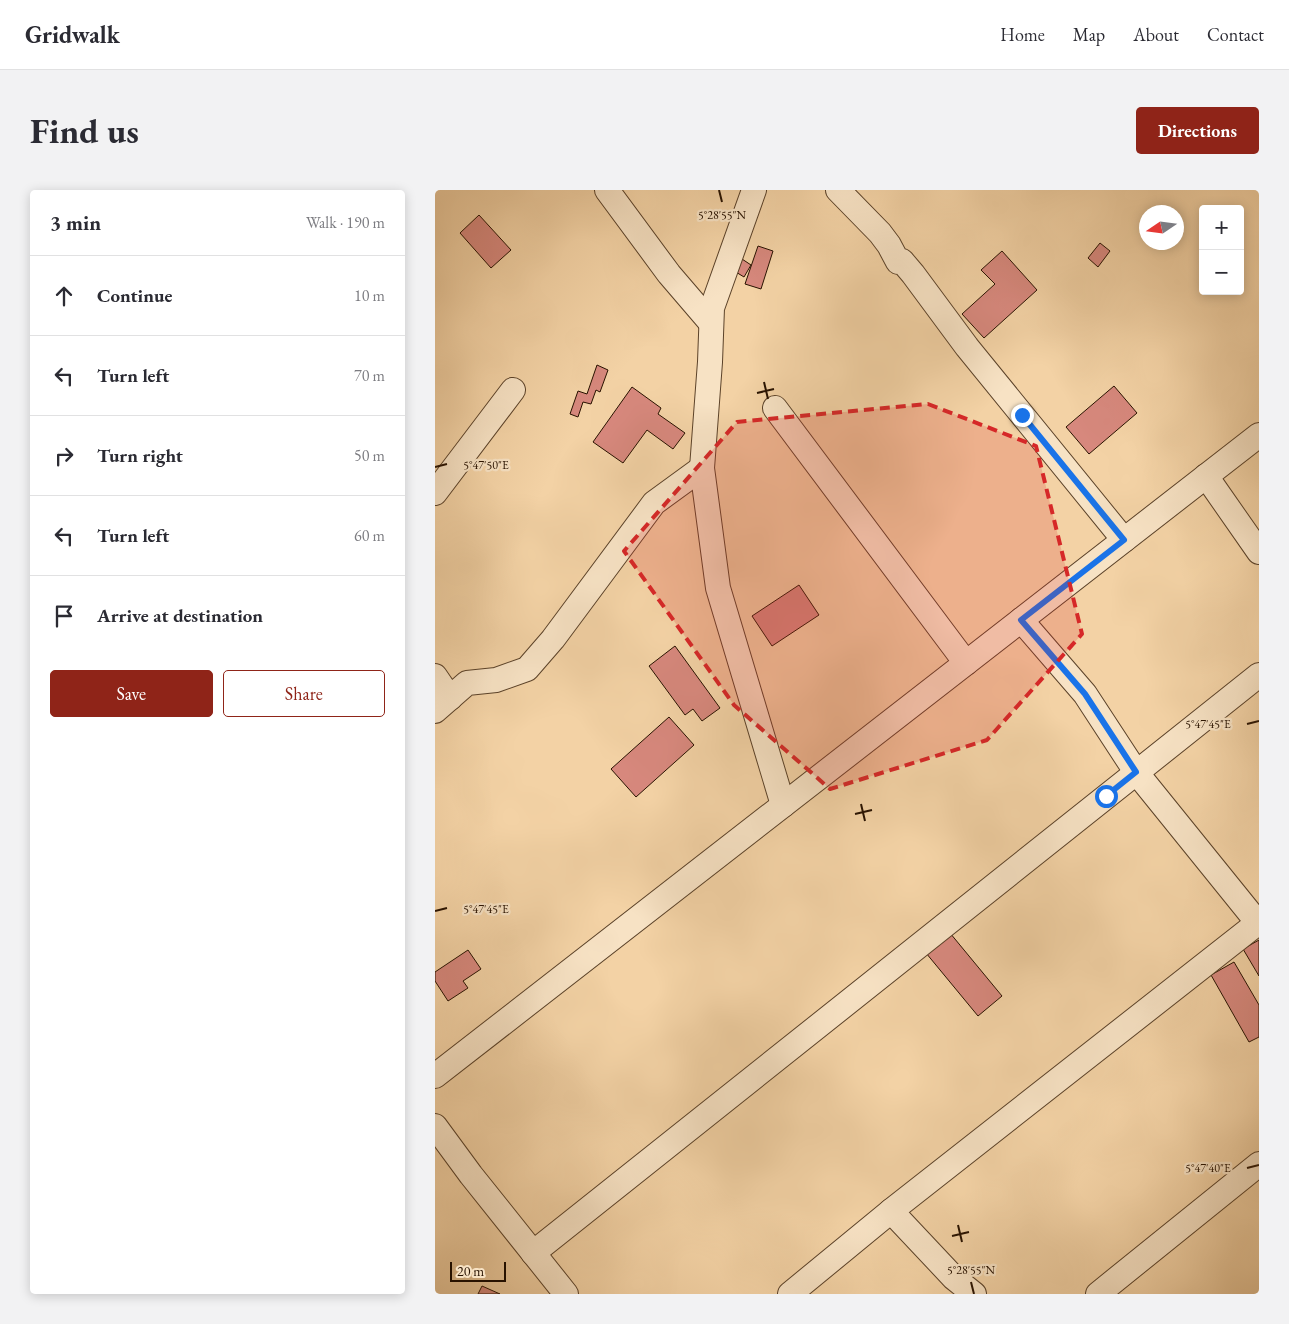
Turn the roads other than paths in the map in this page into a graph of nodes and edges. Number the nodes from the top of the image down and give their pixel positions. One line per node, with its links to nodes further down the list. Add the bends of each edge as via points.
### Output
1 (607, 190): 4 (street, via 669,274)
2 (754, 190): 4 (street, via 712,308)
3 (838, 190): 11 (street, via 880,233 898,262 901,261 913,274 967,347)
4 (711, 323): 8 (street)
5 (513, 390): 10 (street)
6 (775, 408): 14 (street)
7 (1259, 435): 9 (street)
8 (702, 468): 17 (street, via 654,503 527,669 496,680 467,684); 19 (street, via 718,588)
9 (1205, 476): 11 (street); 12 (street)
10 (435, 493)
11 (1124, 540): 13 (street)
12 (1259, 552)
13 (1021, 620): 14 (street); 18 (street, via 1085,694)
14 (966, 663): 19 (street)
15 (1259, 675): 18 (street)
16 (435, 676): 17 (street)
17 (443, 704)
18 (1136, 772): 20 (street); 25 (street)
19 (783, 805): 21 (street)
20 (1259, 923): 24 (street)
21 (435, 1076)
22 (435, 1126): 25 (street)
23 (1259, 1164): 29 (street)
24 (891, 1211): 27 (street); 28 (street, via 954,1278)
25 (533, 1253): 26 (street)
26 (567, 1294)
27 (790, 1294)
28 (974, 1294)
29 (1098, 1294)

